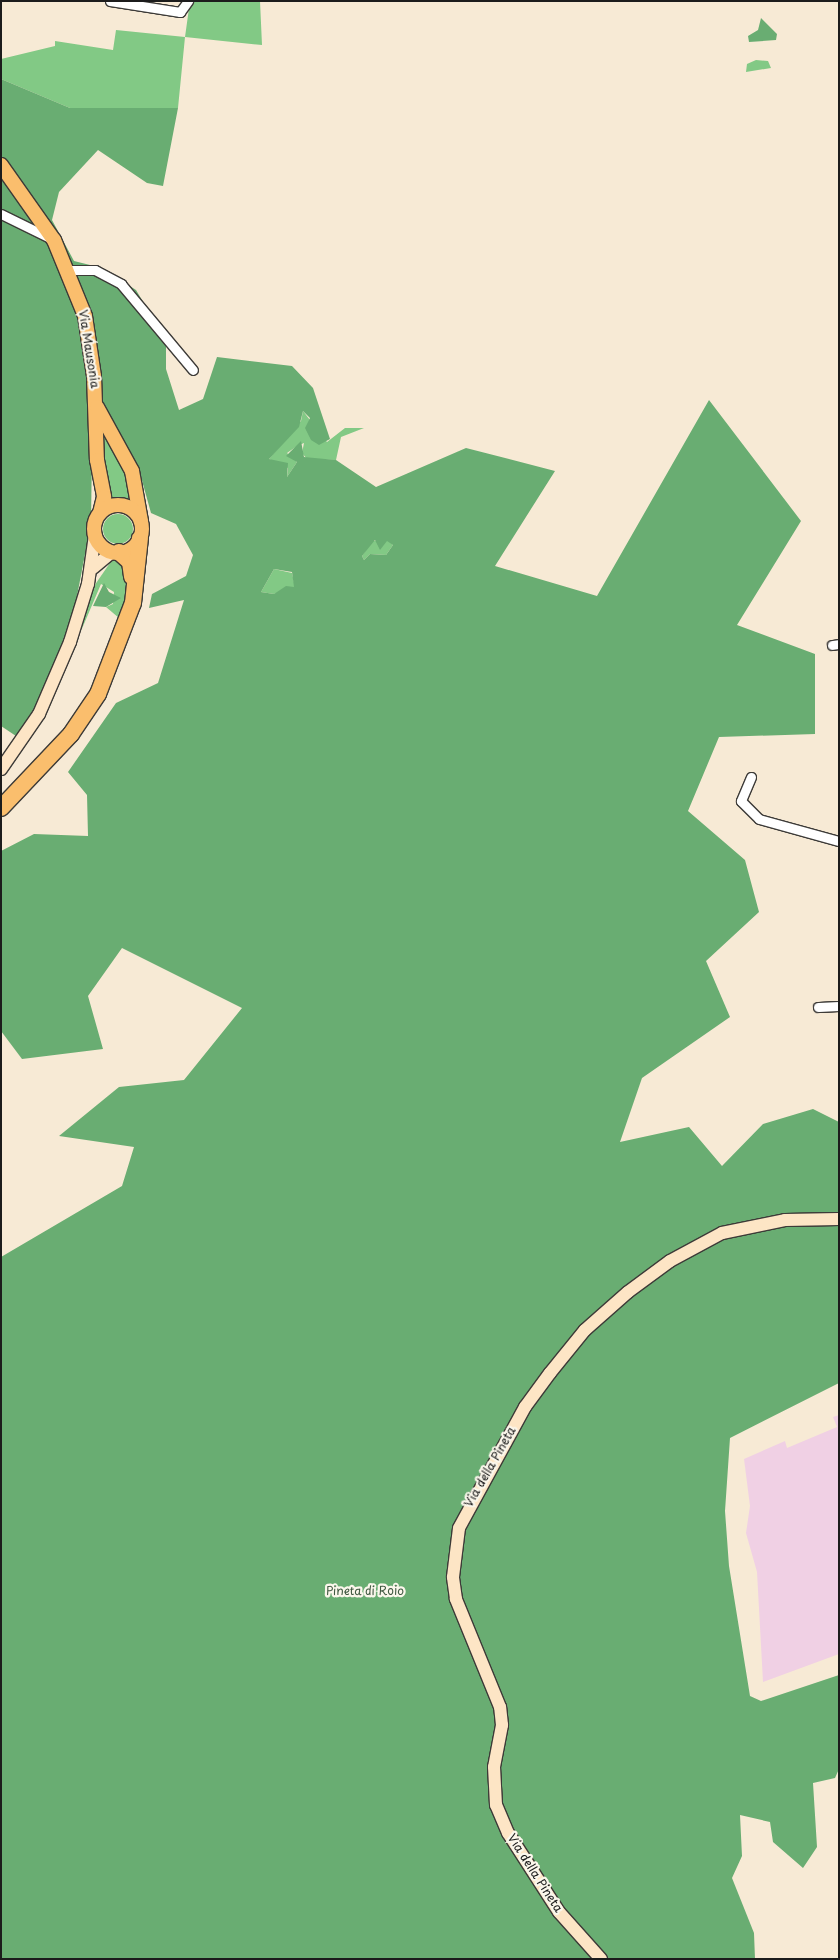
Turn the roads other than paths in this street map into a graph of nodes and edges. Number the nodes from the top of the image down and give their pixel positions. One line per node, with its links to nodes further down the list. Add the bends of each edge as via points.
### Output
1 (110, 1): 2 (street, via 180,12)
2 (188, 1)
3 (1, 165): 5 (main road, Via Mausonia)
4 (1, 214): 5 (street)
5 (54, 240): 6 (main road, Via Mausonia)
6 (68, 270): 7 (street, via 95,270 121,284); 8 (main road, Via Mausonia, via 85,316)
7 (193, 370)
8 (97, 407): 9 (main road, Via Mausonia, via 97,460 104,497); 10 (main road, Via Mausonia, via 132,471)
9 (100, 513): 10 (main road, via 111,506 125,506 137,514); 11 (main road)
10 (141, 533): 12 (main road); 14 (highway, via 136,588)
11 (95, 535): 12 (main road); 13 (main road)
12 (116, 552): 13 (main road, via 98,561); 14 (highway, via 130,562 132,572)
13 (90, 575): 15 (main road, via 47,697)
14 (126, 626): 17 (highway, via 84,717)
15 (1, 770)
16 (751, 777): 18 (street, via 742,801 759,819)
17 (1, 808)
18 (839, 841)
19 (839, 1006): 20 (street)
20 (818, 1007)
21 (839, 1219): 22 (main road, Via della Pineta, via 785,1220 722,1233 670,1261 628,1292 574,1341 535,1393 459,1528 453,1577 456,1599 500,1706 502,1725 494,1767 496,1805 508,1833 559,1912)
22 (602, 1959)

